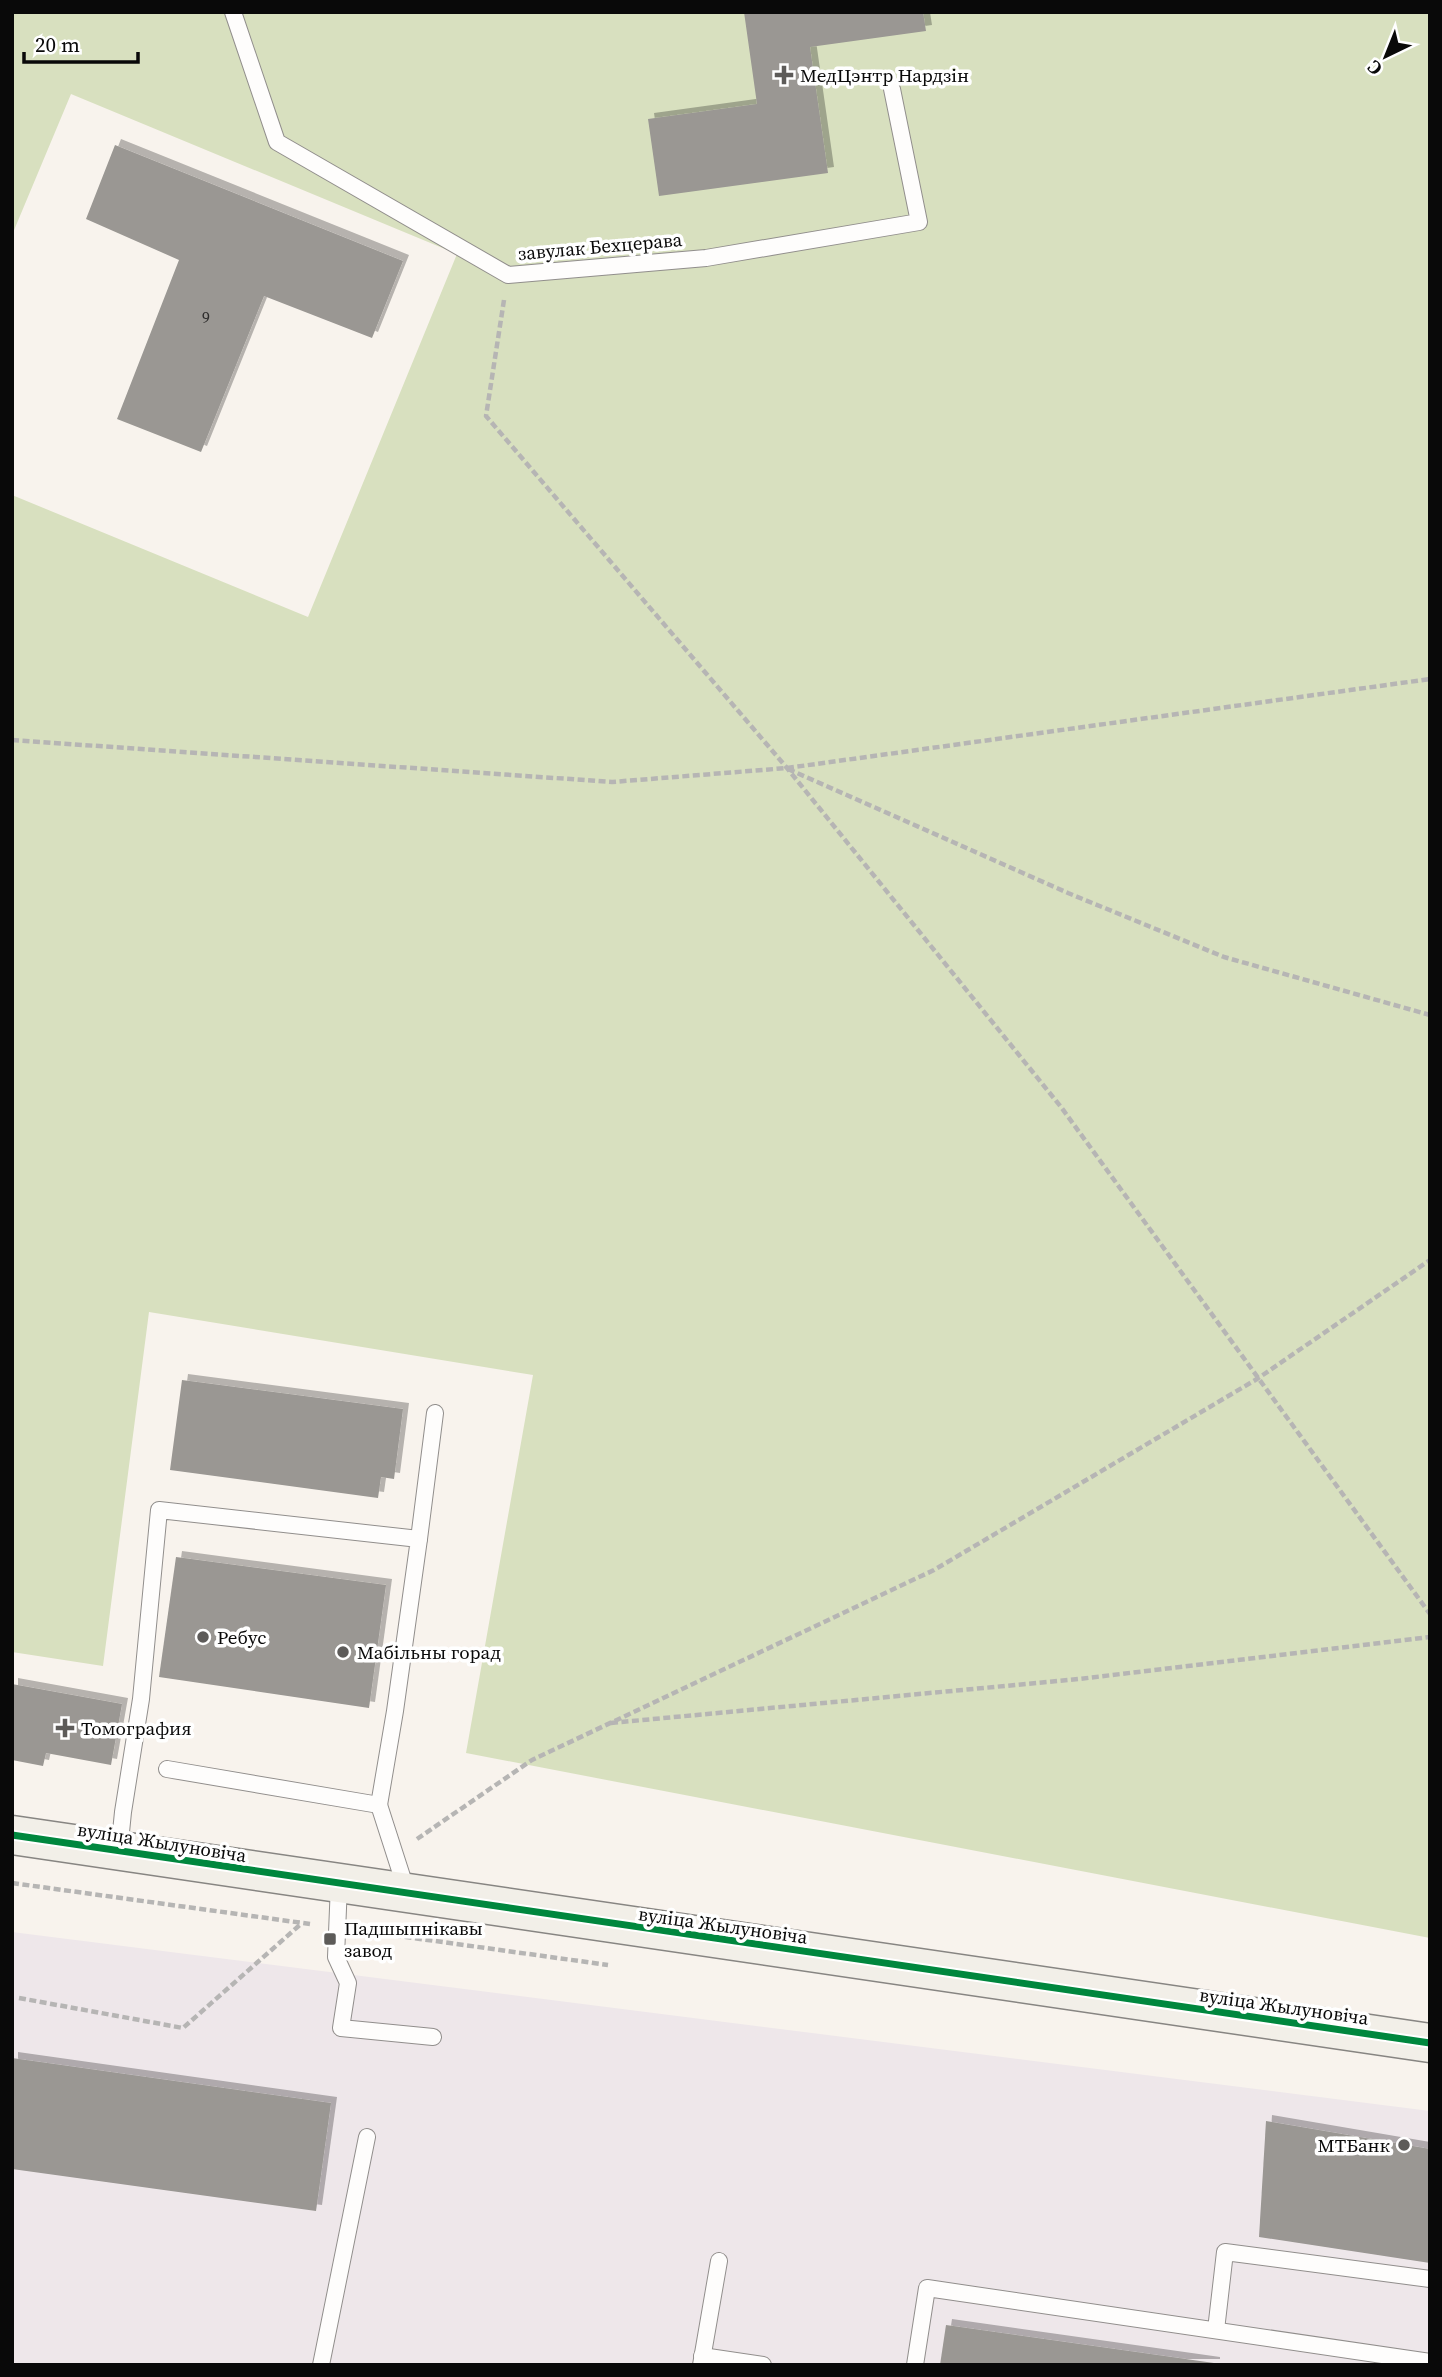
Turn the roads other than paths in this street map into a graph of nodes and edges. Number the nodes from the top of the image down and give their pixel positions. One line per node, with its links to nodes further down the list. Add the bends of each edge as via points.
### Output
1 (233, 12): 2 (lane, завулак Бехцерава, via 277,142 508,275 706,258 919,222)
2 (892, 89)
3 (435, 1413): 4 (lane)
4 (419, 1539): 6 (lane); 8 (lane, via 159,1510 141,1699)
5 (167, 1769): 6 (lane)
6 (379, 1805): 10 (lane)
7 (12, 1835): 8 (street, вуліца Жылуновіча)
8 (119, 1852): 9 (street, вуліца Жылуновіча)
9 (340, 1884): 10 (street, вуліца Жылуновіча); 11 (lane, via 336,1957 348,1983 341,2028)
10 (408, 1895): 12 (street, вуліца Жылуновіча)
11 (433, 2037)
12 (1430, 2043)
13 (367, 2137): 19 (lane)
14 (719, 2261): 17 (lane)
15 (1430, 2279): 16 (lane, via 1225,2252)
16 (1216, 2330): 18 (lane); 21 (lane, via 928,2288)
17 (702, 2361): 20 (lane)
18 (1430, 2362)
19 (321, 2365)
20 (763, 2365)
21 (915, 2365)

